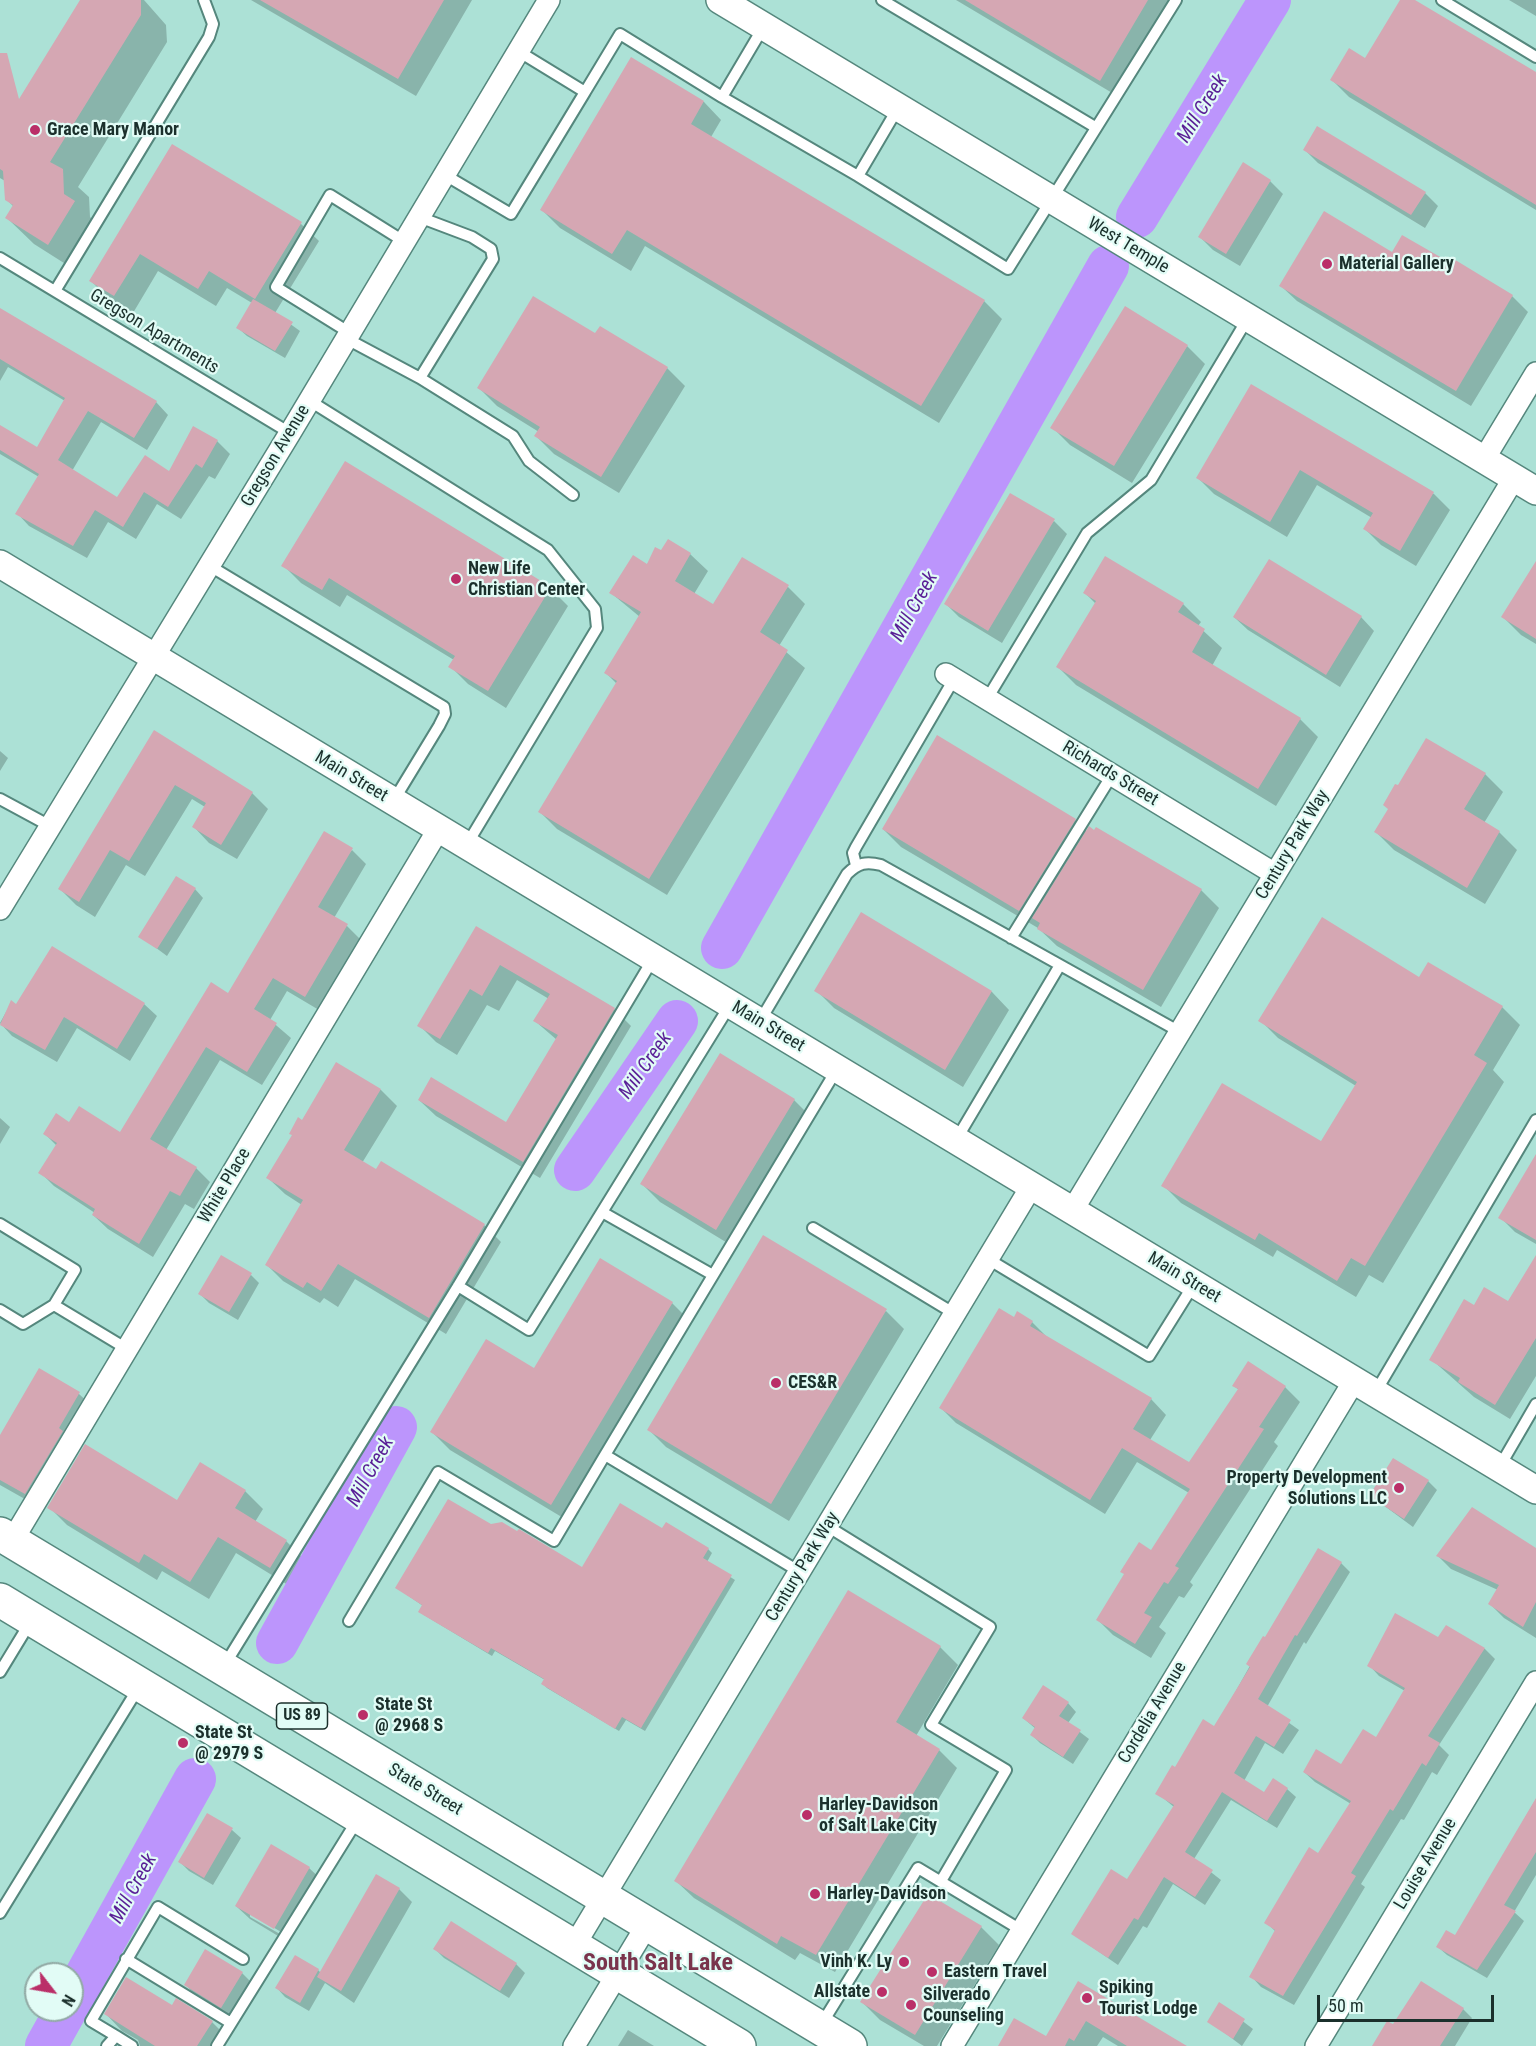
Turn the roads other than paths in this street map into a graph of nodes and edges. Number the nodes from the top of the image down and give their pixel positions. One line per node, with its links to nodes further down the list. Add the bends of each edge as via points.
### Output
1 (204, 0): 20 (lane, via 213,24 209,37)
2 (549, 0): 8 (street, Gregson Avenue)
3 (882, 0): 13 (lane)
4 (1176, 0): 13 (lane)
5 (1442, 0): 9 (lane)
6 (735, 4): 7 (street, West Temple)
7 (764, 26): 11 (lane); 12 (street, West Temple)
8 (518, 51): 10 (lane); 14 (street, Gregson Avenue)
9 (1536, 57)
10 (585, 92): 11 (lane, via 620,34); 14 (lane, via 511,214)
11 (722, 97): 15 (lane)
12 (898, 108): 15 (lane); 16 (street, West Temple)
13 (1095, 127): 16 (lane)
14 (445, 175): 17 (street, Gregson Avenue)
15 (858, 176): 16 (lane, via 1008,269)
16 (1051, 199): 21 (street, West Temple)
17 (419, 217): 18 (street, Gregson Avenue); 24 (lane, via 472,237 494,254)
18 (405, 242): 22 (street, Gregson Avenue); 22 (lane, via 330,195 276,287)
19 (0, 258): 20 (lane, Gregson Apartments)
20 (55, 291): 26 (lane, Gregson Apartments)
21 (1248, 318): 27 (street, West Temple); 34 (lane, via 1151,480 1087,533)
22 (348, 336): 24 (lane); 25 (street, Gregson Avenue)
23 (1536, 374): 27 (street)
24 (420, 378): 29 (lane, via 513,436 529,461)
25 (310, 400): 26 (street, Gregson Avenue); 40 (lane, via 548,550 594,609 597,627)
26 (290, 434): 31 (street, Gregson Avenue)
27 (1484, 459): 28 (street, West Temple)
28 (1525, 484): 42 (street, Century Park Way)
29 (573, 495)
30 (0, 564): 32 (street, Main Street)
31 (210, 566): 32 (street, Gregson Avenue); 37 (lane, via 444,707 439,726)
32 (154, 657): 37 (street, Main Street); 38 (street, Gregson Avenue)
33 (950, 677): 34 (street, Richards Street); 41 (lane, via 856,847)
34 (987, 699): 35 (street, Richards Street)
35 (1112, 776): 42 (street, Richards Street); 44 (lane)
36 (0, 799): 38 (lane)
37 (393, 802): 39 (street, Main Street)
38 (50, 826): 43 (street, Gregson Avenue)
39 (438, 830): 40 (street, Main Street); 65 (street, White Place)
40 (466, 846): 45 (street, Main Street)
41 (856, 865): 44 (lane, via 868,862 881,866); 48 (lane)
42 (1275, 874): 49 (street, Century Park Way)
43 (0, 909)
44 (1011, 938): 46 (lane)
45 (654, 959): 47 (street, Main Street); 61 (lane)
46 (1060, 965): 49 (lane); 52 (lane)
47 (730, 1005): 48 (street, Main Street); 55 (lane)
48 (760, 1022): 50 (street, Main Street)
49 (1180, 1032): 54 (street, Century Park Way)
50 (837, 1069): 52 (street, Main Street); 59 (lane)
51 (1536, 1120): 66 (lane)
52 (956, 1141): 53 (street, Main Street)
53 (1031, 1187): 54 (street, Main Street); 58 (street, Century Park Way)
54 (1072, 1211): 60 (street, Main Street)
55 (602, 1212): 59 (lane); 61 (lane, via 529,1330)
56 (0, 1224): 62 (lane, via 75,1270)
57 (813, 1228): 64 (lane)
58 (988, 1259): 60 (lane, via 1149,1356); 64 (street, Century Park Way)
59 (713, 1275): 68 (lane)
60 (1195, 1284): 66 (street, Main Street)
61 (458, 1286): 77 (lane)
62 (54, 1305): 63 (lane, via 23,1324); 65 (lane)
63 (1, 1314)
64 (955, 1314): 71 (street, Century Park Way)
65 (127, 1350): 72 (street, White Place)
66 (1364, 1387): 69 (street, Main Street); 86 (street, Cordelia Avenue)
67 (1536, 1404): 69 (lane)
68 (605, 1455): 73 (lane); 76 (lane, via 554,1541 438,1472)
69 (1499, 1468): 70 (street, Main Street)
70 (1536, 1490)
71 (827, 1526): 73 (street, Century Park Way); 82 (lane, via 990,1627 931,1725 1005,1770)
72 (6, 1538): 77 (main road, State Street / US 89)
73 (800, 1572): 83 (street, Century Park Way)
74 (0, 1599): 75 (main road)
75 (32, 1619): 78 (lane); 80 (main road)
76 (349, 1621)
77 (223, 1669): 83 (main road, State Street / US 89)
78 (0, 1672)
79 (1536, 1682): 101 (street, Louise Avenue)
80 (141, 1684): 81 (main road); 84 (lane)
81 (360, 1816): 87 (main road); 91 (lane)
82 (941, 1881): 86 (lane); 92 (lane, via 918,1868)
83 (604, 1898): 85 (main road, State Street / US 89); 87 (street, Century Park Way)
84 (0, 1913)
85 (647, 1925): 90 (street); 92 (main road, State Street / US 89)
86 (1021, 1930): 100 (street, Cordelia Avenue)
87 (574, 1947): 90 (main road)
88 (126, 1959): 89 (lane, via 158,1907); 91 (lane); 93 (lane, via 91,2021)
89 (243, 1959)
90 (618, 1973): 97 (street); 98 (main road)
91 (231, 2024): 96 (lane)
92 (820, 2028): 99 (main road, State Street / US 89)
93 (116, 2036): 94 (lane); 95 (lane)
94 (107, 2046)
95 (132, 2046)
96 (217, 2046)
97 (574, 2046)
98 (739, 2046)
99 (850, 2046)
100 (952, 2046)
101 (1316, 2046)

